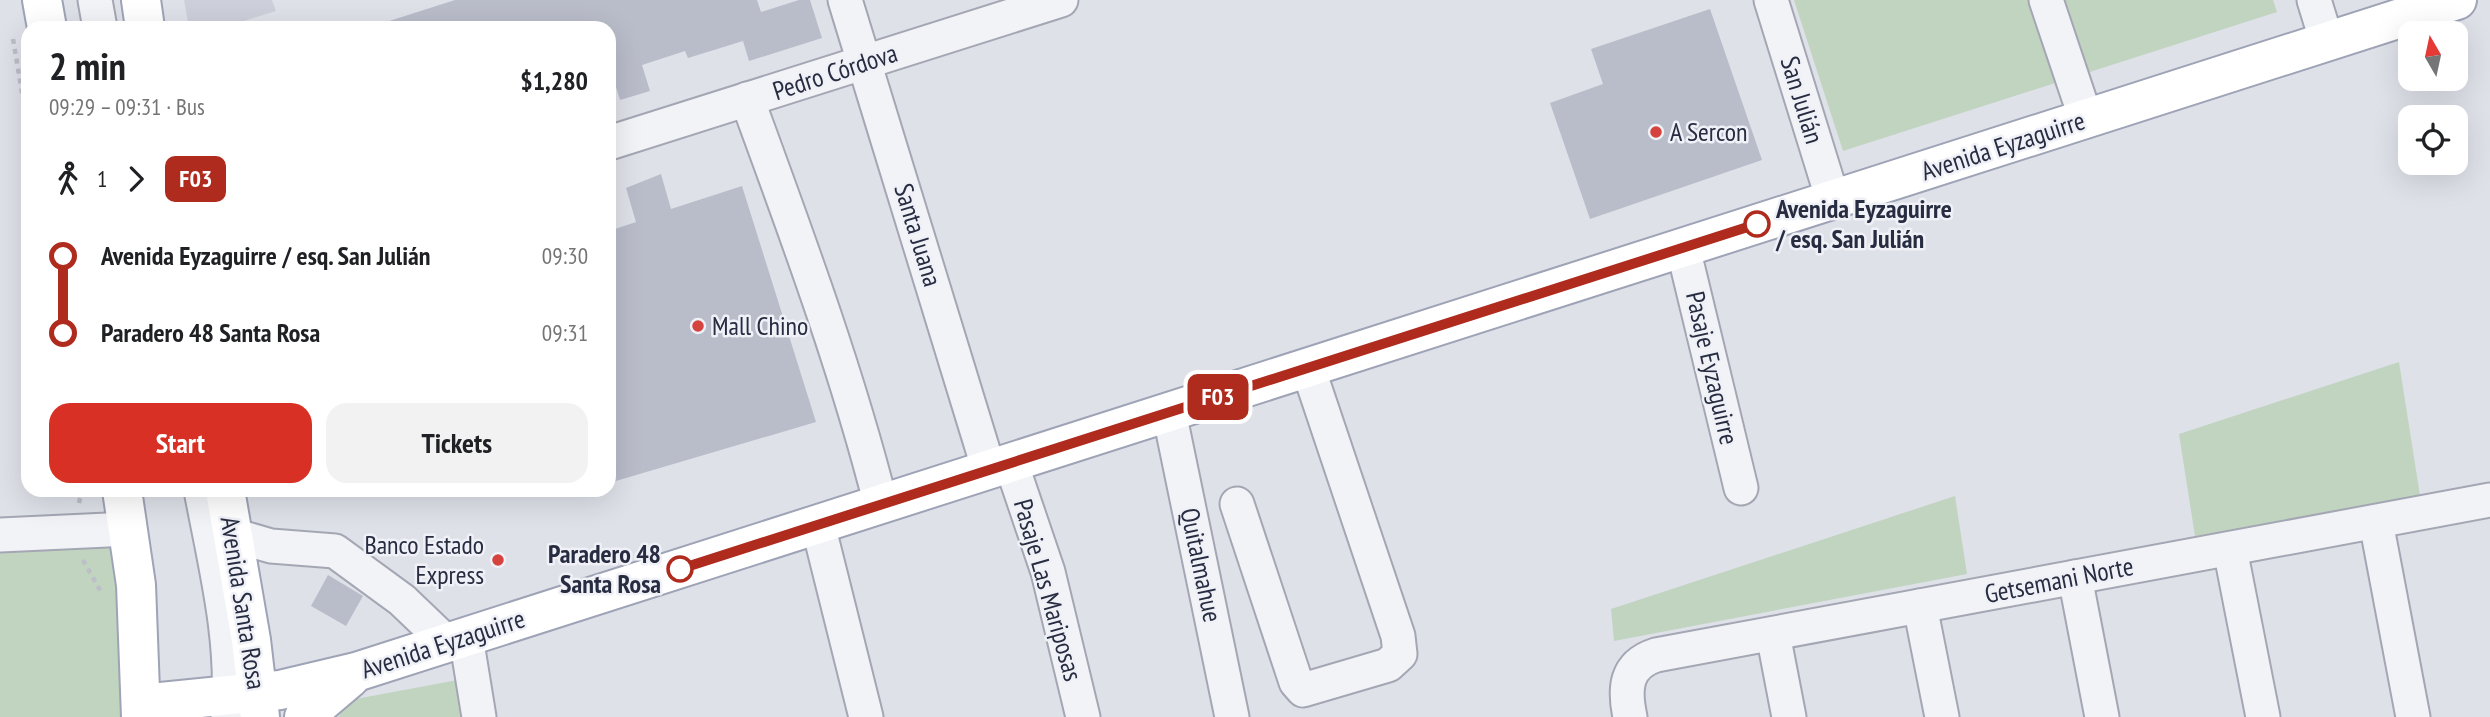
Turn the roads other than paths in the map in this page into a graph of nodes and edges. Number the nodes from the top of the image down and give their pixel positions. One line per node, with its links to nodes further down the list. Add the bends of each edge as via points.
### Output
1 (42, 0): 12 (main road)
2 (95, 0): 13 (street)
3 (108, 0): 14 (street)
4 (141, 0): 15 (main road)
5 (845, 0): 17 (street, Santa Juana)
6 (1061, 0): 17 (street, Pedro Córdova)
7 (1770, 0): 21 (street, San Julián)
8 (2046, 0): 19 (street)
9 (2314, 0): 16 (street)
10 (2457, 0): 11 (main road, Avenida Eyzaguirre)
11 (2396, 9): 16 (main road, Avenida Eyzaguirre)
12 (32, 21)
13 (99, 21)
14 (111, 21)
15 (144, 21)
16 (2327, 42): 19 (main road, Avenida Eyzaguirre)
17 (866, 62): 18 (street, Pedro Córdova); 25 (street, Santa Juana)
18 (747, 99): 20 (street, Pedro Córdova); 33 (street, via 796,229)
19 (2086, 119): 21 (main road, Avenida Eyzaguirre)
20 (616, 141)
21 (1833, 200): 22 (main road, Avenida Eyzaguirre)
22 (1684, 248): 23 (main road, Avenida Eyzaguirre); 26 (street, Pasaje Eyzaguirre)
23 (1308, 368): 24 (main road, Avenida Eyzaguirre); 32 (street, via 1398,636 1400,654 1388,665 1303,690 1296,682)
24 (1169, 412): 25 (main road, Avenida Eyzaguirre); 51 (street, Quitalmahue)
25 (1000, 467): 33 (main road, Avenida Eyzaguirre); 50 (street, Pasaje Las Mariposas, via 1048,572)
26 (1741, 488)
27 (123, 497): 36 (main road)
28 (189, 497): 45 (street, via 212,634)
29 (202, 497): 45 (street, via 228,639)
30 (226, 497): 37 (main road, Avenida Santa Rosa)
31 (2490, 500): 34 (street, Getsemani Norte)
32 (1237, 504)
33 (881, 505): 35 (main road, Avenida Eyzaguirre)
34 (2376, 522): 39 (street, Getsemani Norte); 57 (street)
35 (818, 525): 43 (main road, Avenida Eyzaguirre); 49 (street)
36 (129, 529): 38 (street); 46 (main road, via 140,634)
37 (233, 535): 43 (street, via 271,546 335,551); 45 (main road, Avenida Santa Rosa)
38 (0, 536)
39 (2230, 549): 40 (street, Getsemani Norte); 56 (street)
40 (2075, 577): 41 (street, Getsemani Norte); 55 (street)
41 (1920, 606): 42 (street, Getsemani Norte); 54 (street)
42 (1773, 634): 52 (street, Getsemani Norte, via 1656,655 1639,663 1626,688); 53 (street)
43 (456, 640): 44 (main road, Avenida Eyzaguirre); 48 (street)
44 (356, 672): 45 (main road, Avenida Eyzaguirre); 47 (main road)
45 (234, 706): 46 (main road, Avenida Eyzaguirre)
46 (141, 710)
47 (304, 717)
48 (479, 717)
49 (866, 717)
50 (1083, 717)
51 (1232, 717)
52 (1630, 717)
53 (1789, 717)
54 (1941, 717)
55 (2102, 717)
56 (2263, 717)
57 (2413, 717)

